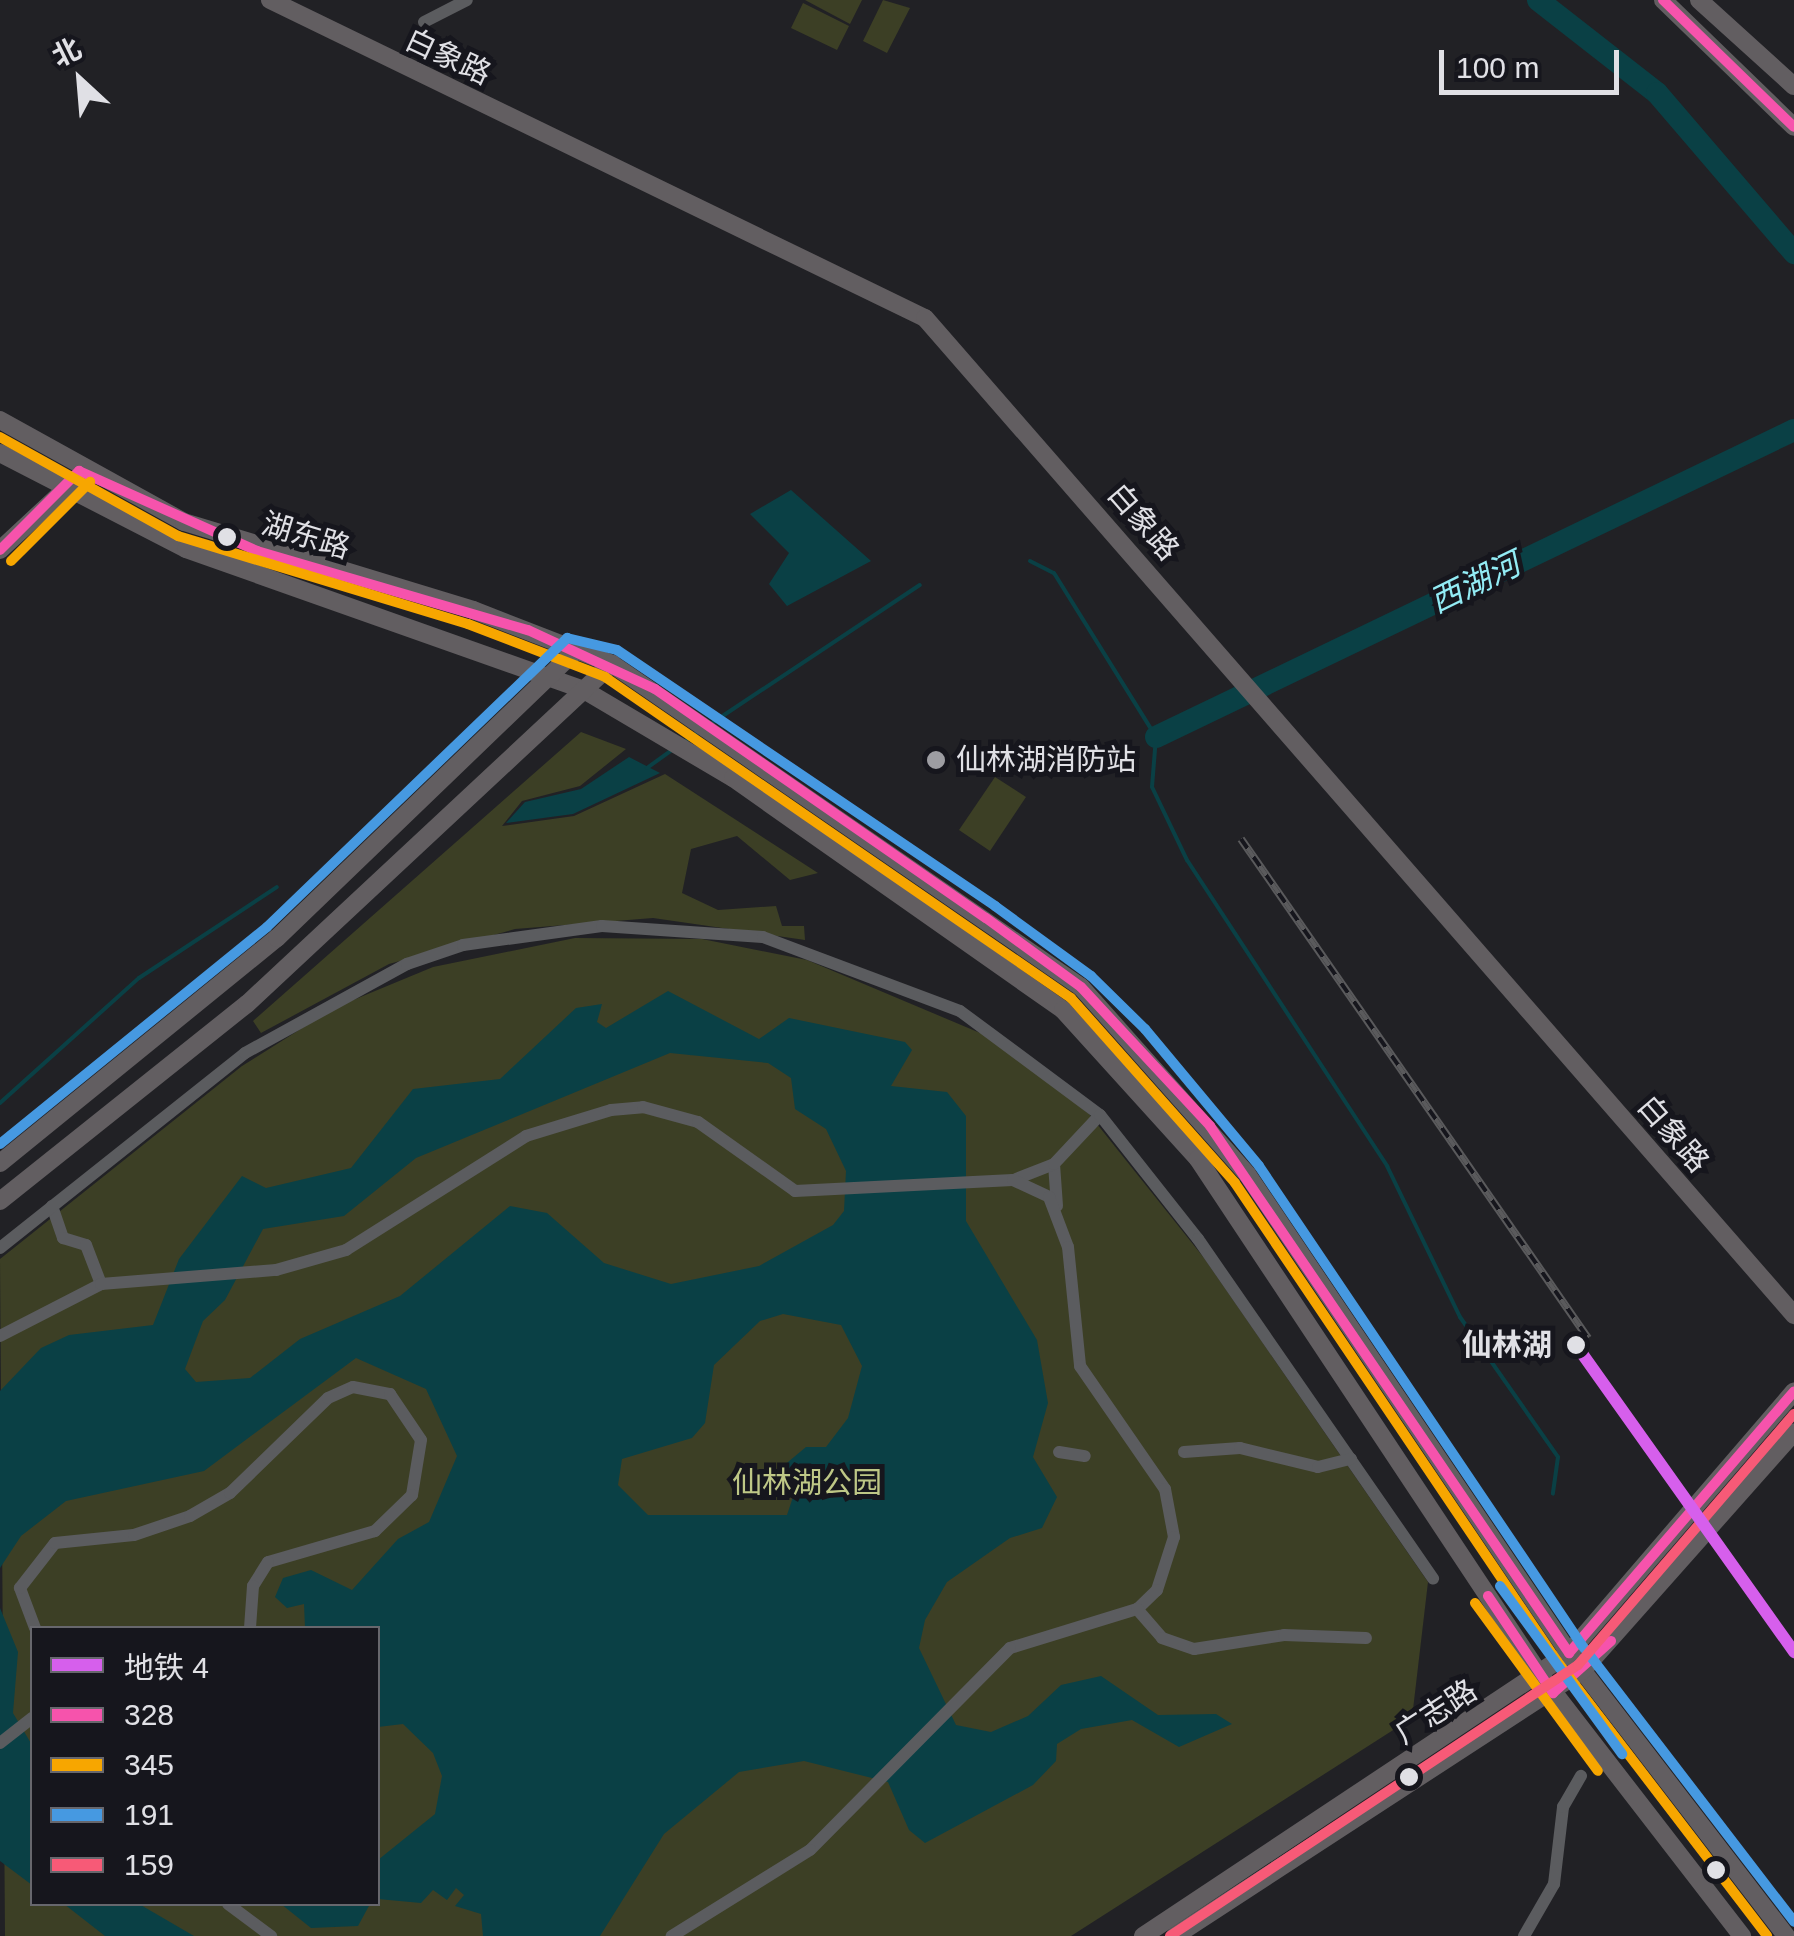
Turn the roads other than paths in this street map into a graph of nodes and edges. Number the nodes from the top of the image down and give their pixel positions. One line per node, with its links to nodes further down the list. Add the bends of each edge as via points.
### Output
1 (270, 0): 28 (main road, 白象路, via 925,318)
2 (467, 0): 5 (street)
3 (1663, 0): 7 (main road)
4 (1700, 0): 6 (main road)
5 (424, 22)
6 (1794, 86)
7 (1794, 127)
8 (0, 420): 10 (main road, 湖东路)
9 (0, 453): 11 (main road, 湖东路)
10 (79, 471): 11 (main road); 13 (main road, 湖东路, via 257,551 473,610)
11 (65, 494): 12 (main road); 15 (main road, 湖东路, via 186,549)
12 (0, 550)
13 (576, 650): 14 (main road, 湖东路); 15 (main road)
14 (612, 664): 16 (main road); 17 (main road, 湖东路, via 726,736 1081,988)
15 (550, 674): 16 (main road, 湖东路); 20 (main road, via 304,914)
16 (584, 690): 18 (main road, 湖东路, via 695,754 975,942 1063,1010); 23 (main road, via 248,1004)
17 (1176, 1086): 18 (main road); 43 (main road, 湖东路, via 1247,1174)
18 (1153, 1102): 45 (main road, 湖东路, via 1241,1218)
19 (1100, 1115): 21 (street); 24 (street, via 1003,1038 910,986 764,937 602,926 463,945 345,992 245,1053); 35 (street)
20 (0, 1163)
21 (1054, 1164): 22 (street); 25 (street)
22 (1013, 1180): 25 (street, via 1039,1188); 27 (street, via 822,1194 787,1188 698,1122 643,1107 611,1110 526,1136 346,1250 246,1272)
23 (0, 1202)
24 (52, 1206): 26 (street); 27 (street, via 63,1238 86,1245)
25 (1058, 1211): 39 (street, via 1080,1366 1150,1462 1172,1519 1164,1572)
26 (0, 1248)
27 (101, 1284): 29 (street)
28 (1794, 1315)
29 (0, 1336)
30 (1794, 1392): 36 (main road, 广志路)
31 (1794, 1432): 38 (main road, 广志路)
32 (1059, 1452): 34 (street)
33 (1184, 1452): 35 (street, via 1240,1448 1318,1467)
34 (1085, 1456)
35 (1351, 1458): 37 (street)
36 (1635, 1573): 38 (main road); 43 (main road, 广志路)
37 (1432, 1579)
38 (1654, 1592): 44 (main road, 广志路)
39 (1137, 1609): 42 (street, via 1162,1638 1194,1649 1284,1635); 53 (street, via 1029,1638 876,1789 768,1882)
40 (35, 1626): 41 (street, via 20,1588 55,1543 134,1535 190,1516 230,1494 328,1398 353,1387 390,1394 421,1440 412,1495 375,1531 268,1562 256,1576)
41 (250, 1626)
42 (1366, 1638)
43 (1569, 1653): 44 (main road, 湖东路); 45 (main road, 广志路)
44 (1582, 1671): 46 (main road, 广志路); 58 (main road, 湖东路)
45 (1540, 1676): 46 (main road, 湖东路); 54 (main road, 广志路)
46 (1553, 1692): 51 (main road, 广志路); 57 (main road, 湖东路)
47 (30, 1721): 48 (street)
48 (0, 1744)
49 (1581, 1776): 56 (street, via 1563,1808 1554,1884)
50 (231, 1906): 52 (street)
51 (1195, 1931): 55 (main road, 广志路)
52 (271, 1936)
53 (672, 1936)
54 (1143, 1936)
55 (1175, 1936)
56 (1524, 1936)
57 (1742, 1936)
58 (1786, 1936)

